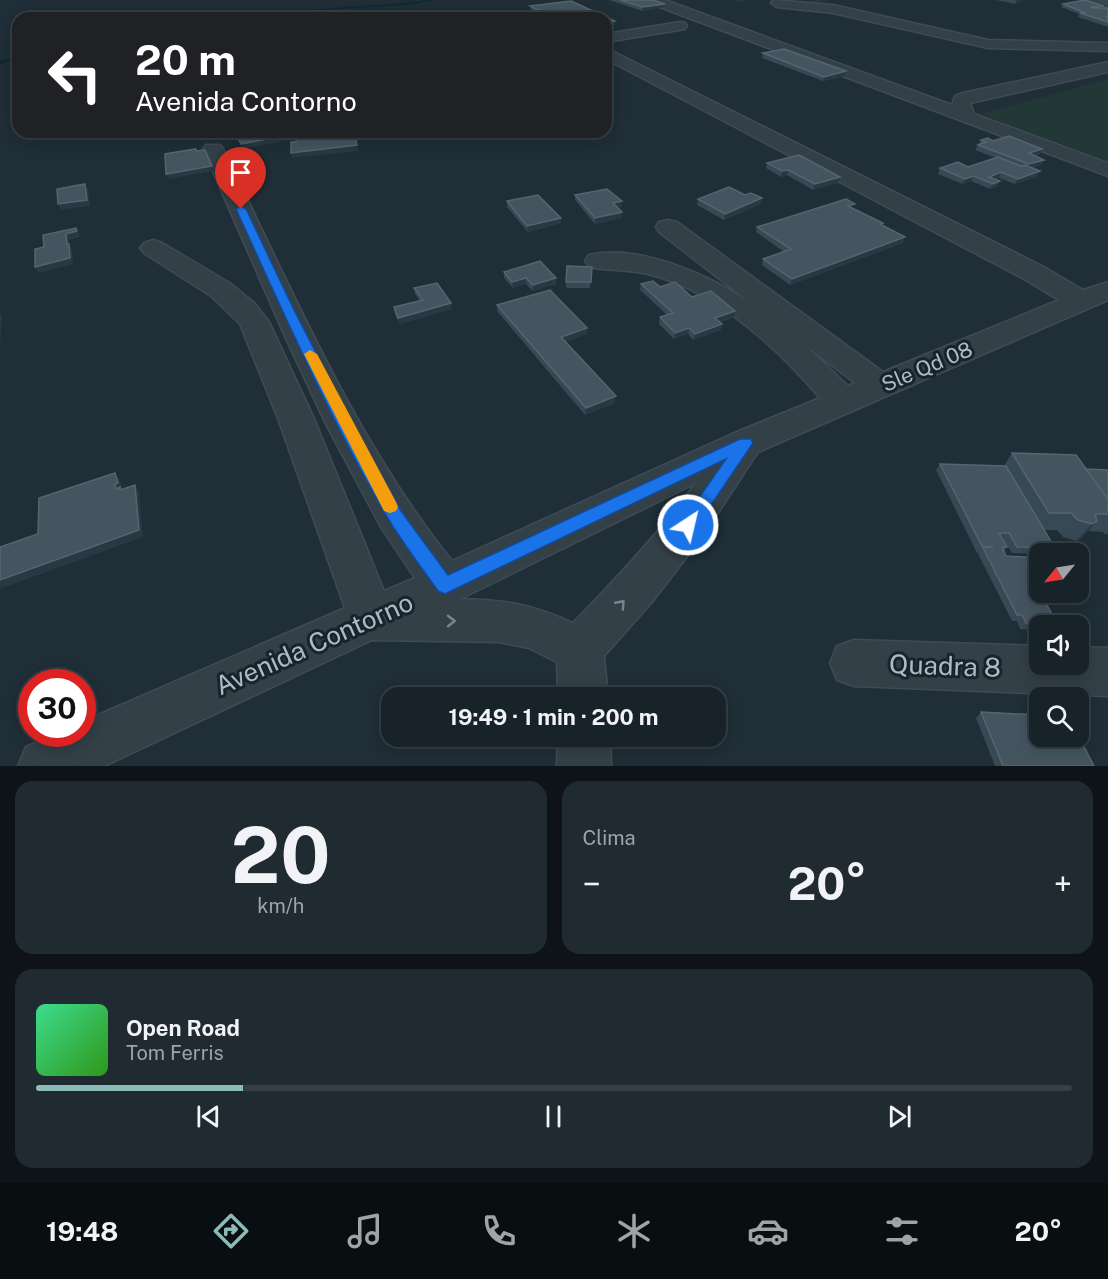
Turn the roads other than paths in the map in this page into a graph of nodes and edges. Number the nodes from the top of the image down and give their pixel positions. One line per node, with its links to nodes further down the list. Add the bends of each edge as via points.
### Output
1 (653, 0): 10 (street)
2 (1091, 0): 4 (street)
3 (777, 3): 7 (street, via 833,9 988,44)
4 (1108, 8)
5 (680, 26): 6 (street)
6 (612, 37)
7 (1108, 47)
8 (612, 56): 16 (street, via 945,227)
9 (1108, 67): 10 (street, via 960,100)
10 (968, 118): 12 (street)
11 (213, 148): 20 (street, via 342,417 395,516)
12 (1108, 170)
13 (668, 227): 17 (street)
14 (153, 248): 21 (street, via 230,297 254,322 297,421)
15 (598, 261): 18 (street, via 660,269 718,296 790,347)
16 (1095, 296): 17 (street, Sle Qd 08)
17 (880, 386): 18 (street, Sle Qd 08)
18 (843, 402): 19 (street, Sle Qd 08)
19 (746, 443): 20 (street, Avenida Contorno); 22 (street, one-way to 19, via 688,525)
20 (445, 585): 21 (street, Avenida Contorno)
21 (372, 619): 22 (street, one-way to 22, via 499,621 535,628); 27 (street, Avenida Contorno)
22 (580, 649): 25 (street)
23 (854, 663): 24 (street, Quadra 8)
24 (1108, 672)
25 (582, 687)
26 (584, 747): 28 (street)
27 (45, 766)
28 (584, 766)

